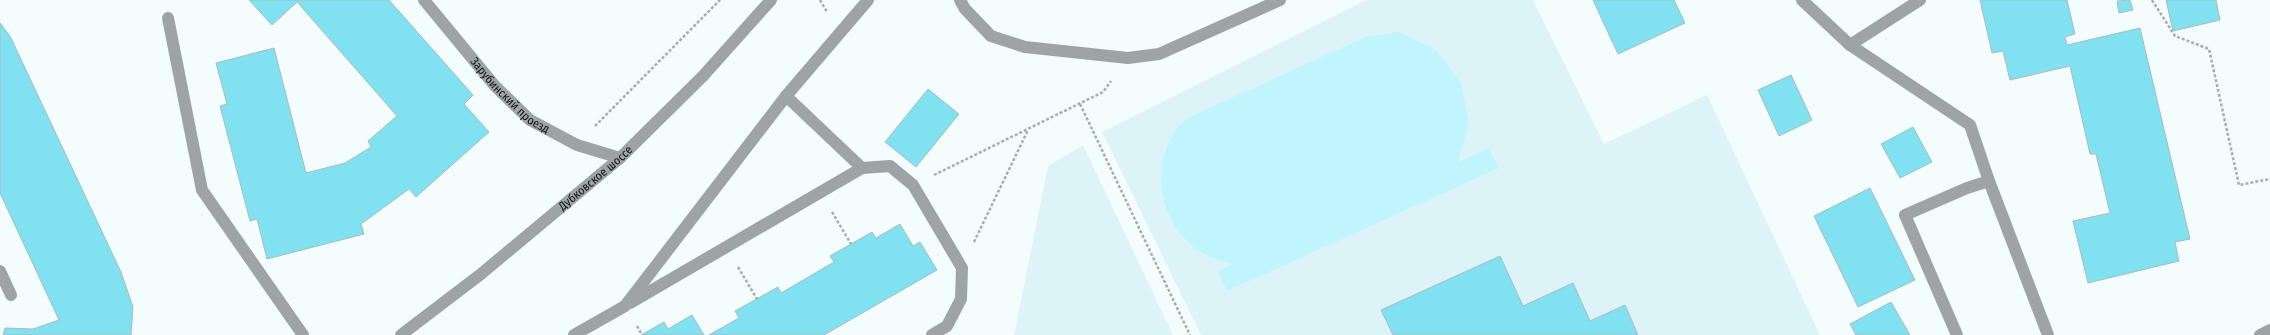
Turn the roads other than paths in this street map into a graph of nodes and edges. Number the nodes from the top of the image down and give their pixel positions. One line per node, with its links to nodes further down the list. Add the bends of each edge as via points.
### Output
1 (424, 0): 11 (street, Зарубинский проезд, via 495,86 530,120 577,144)
2 (771, 0): 11 (street, Дубковское шоссе, via 703,76)
3 (868, 0): 10 (street)
4 (960, 0): 5 (street, via 965,9 991,36 1025,48 1128,58 1159,54)
5 (1280, 0)
6 (1802, 0): 9 (street)
7 (1920, 0): 9 (street)
8 (168, 18): 18 (street, via 202,190)
9 (1850, 45): 13 (street, via 1970,125)
10 (786, 96): 12 (street); 16 (street)
11 (620, 158): 19 (street, Дубковское шоссе, via 482,274)
12 (862, 168): 16 (street); 21 (street, via 890,166 913,185 962,268 961,299 947,326)
13 (1989, 181): 22 (street, via 1905,215); 23 (street)
14 (0, 271): 15 (street)
15 (11, 295)
16 (625, 306): 20 (street)
17 (2270, 330): 24 (street)
18 (303, 335)
19 (401, 335)
20 (574, 335)
21 (932, 335)
22 (1957, 335)
23 (2048, 335)
24 (2260, 335)

